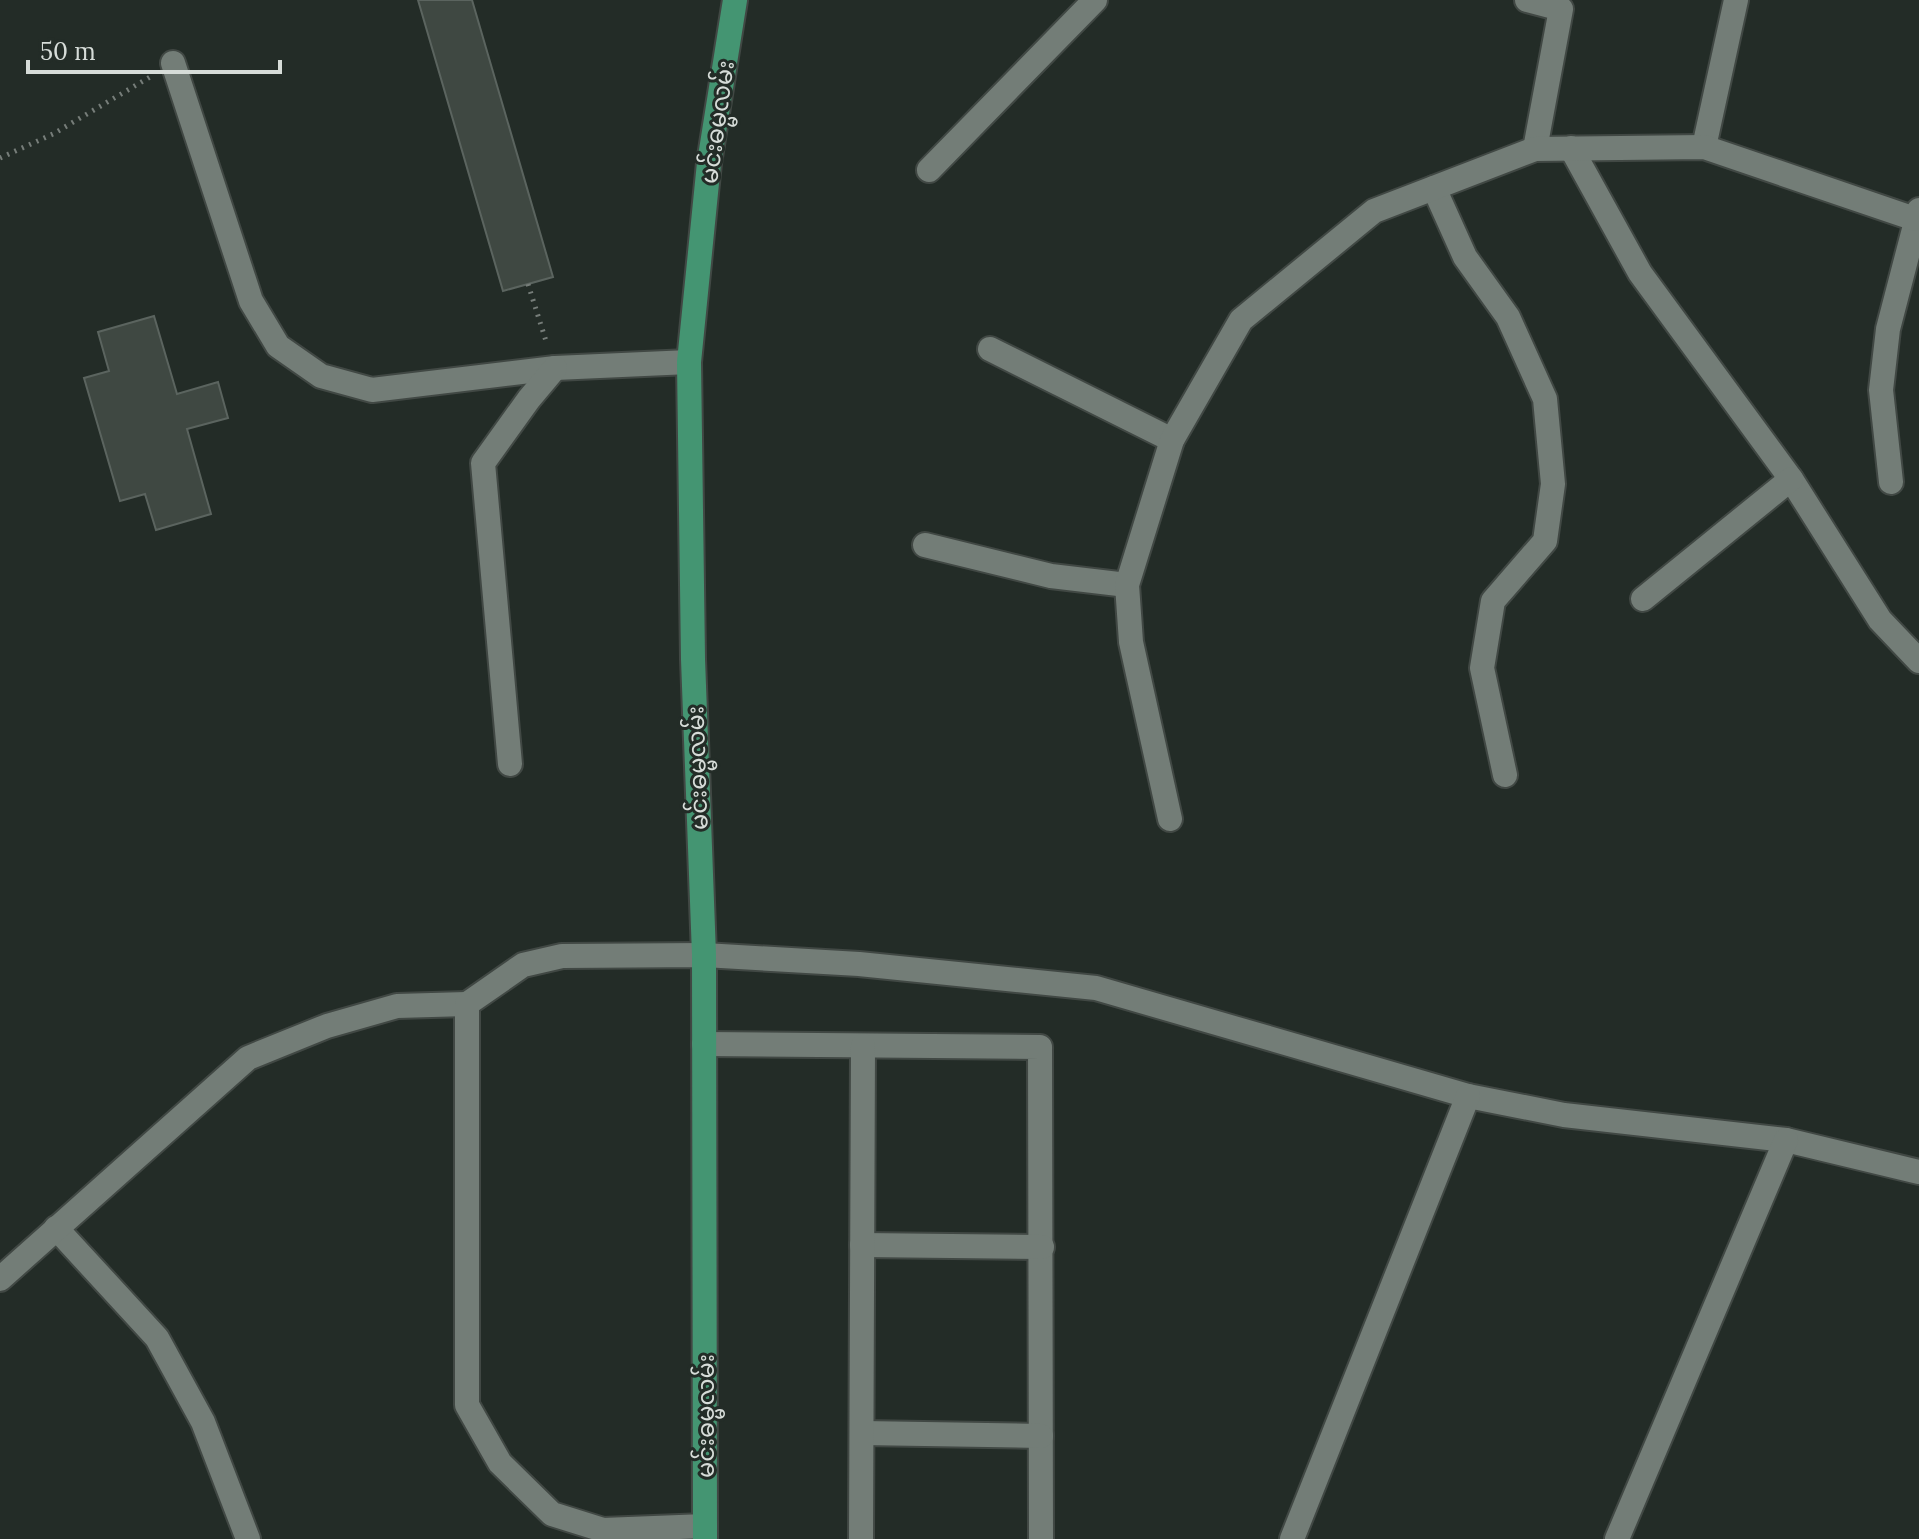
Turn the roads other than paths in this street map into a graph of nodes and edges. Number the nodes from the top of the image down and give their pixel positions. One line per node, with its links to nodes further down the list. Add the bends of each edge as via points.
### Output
1 (735, 0): 13 (main road, မင်းဓမ္မလမ်း, via 709,163)
2 (1095, 0): 9 (street)
3 (1527, 0): 8 (street, via 1561,9)
4 (1736, 0): 6 (street)
5 (173, 63): 14 (street, via 251,301 278,346 321,376 372,390)
6 (1704, 147): 7 (street); 11 (street)
7 (1571, 148): 8 (street); 16 (street, via 1640,273)
8 (1535, 149): 10 (street)
9 (929, 170)
10 (1434, 188): 15 (street, via 1374,211 1241,320); 23 (street, via 1465,257 1508,317 1545,399 1553,484 1545,541 1493,601 1482,668)
11 (1917, 214): 17 (street, via 1888,329 1881,390)
12 (990, 349): 15 (street)
13 (689, 362): 14 (street); 25 (main road, မင်းဓမ္မလမ်း)
14 (555, 368): 22 (street, via 483,463)
15 (1172, 440): 19 (street)
16 (1791, 479): 20 (street); 21 (street, via 1880,620)
17 (1891, 482)
18 (925, 545): 19 (street, via 1051,576)
19 (1127, 585): 24 (street, via 1131,642)
20 (1643, 599)
21 (1919, 661)
22 (510, 764)
23 (1505, 775)
24 (1170, 819)
25 (704, 955): 26 (street, via 562,956 523,965); 27 (main road, မင်းဓမ္မလမ်း); 29 (street, via 859,964 1096,988)
26 (467, 1004): 32 (street, via 397,1006 327,1026 248,1058); 38 (street, via 467,1405 500,1463 552,1514 603,1530)
27 (704, 1044): 28 (street); 38 (main road, မင်းဓမ္မလမ်း)
28 (863, 1046): 33 (street); 34 (street, via 1040,1047)
29 (1468, 1096): 30 (street, via 1564,1115); 42 (street)
30 (1786, 1140): 31 (street); 43 (street)
31 (1919, 1172)
32 (56, 1228): 35 (street); 39 (street, via 157,1338 203,1422)
33 (862, 1245): 34 (street); 36 (street)
34 (1042, 1247): 37 (street)
35 (2, 1274)
36 (862, 1433): 37 (street); 40 (street)
37 (1041, 1436): 41 (street)
38 (705, 1532)
39 (248, 1539)
40 (861, 1539)
41 (1041, 1539)
42 (1292, 1539)
43 (1617, 1539)

